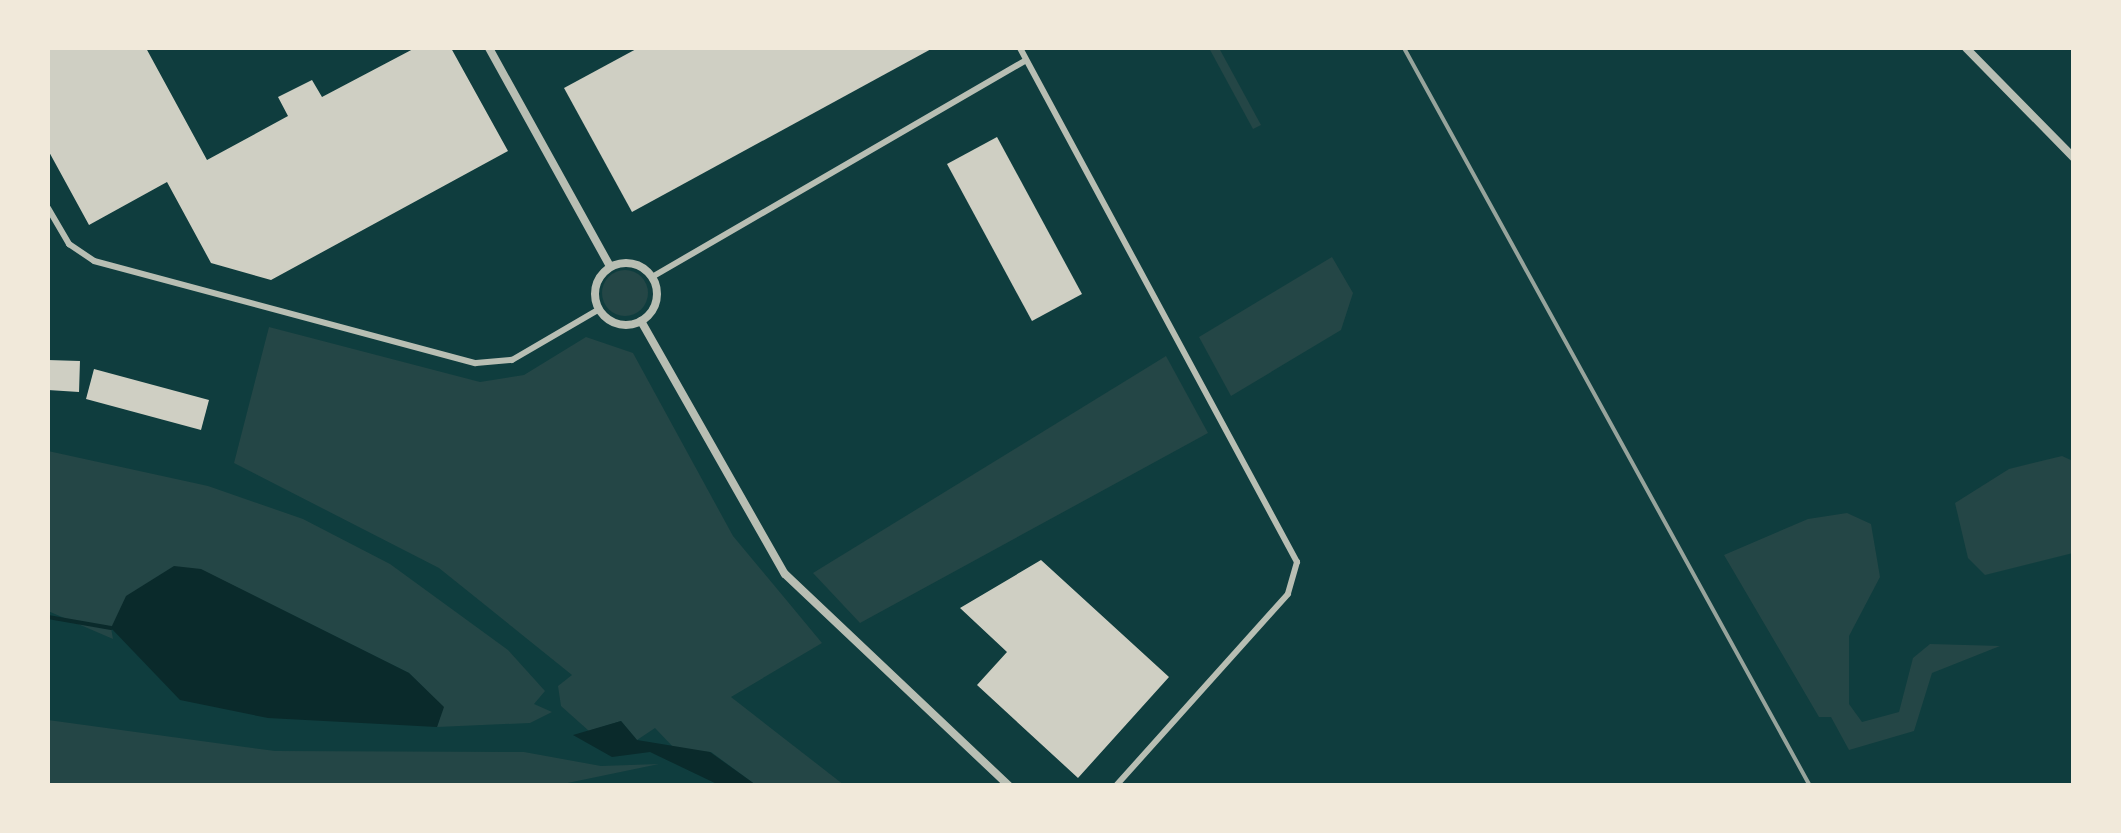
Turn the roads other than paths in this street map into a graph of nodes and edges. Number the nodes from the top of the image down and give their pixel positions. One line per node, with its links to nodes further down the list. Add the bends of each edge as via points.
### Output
1 (489, 48): 7 (street)
2 (1020, 48): 4 (street)
3 (1966, 48): 5 (street)
4 (1026, 60): 8 (street); 12 (street, via 1296,562 1288,594)
5 (2074, 158)
6 (48, 208): 9 (street, via 69,244 94,262 476,363 512,360)
7 (610, 266): 8 (street, via 634,263); 9 (street, via 596,282)
8 (652, 277): 10 (street, via 656,302)
9 (598, 310): 10 (street, via 614,323)
10 (641, 322): 11 (street, via 785,574)
11 (1009, 786)
12 (1116, 786)

